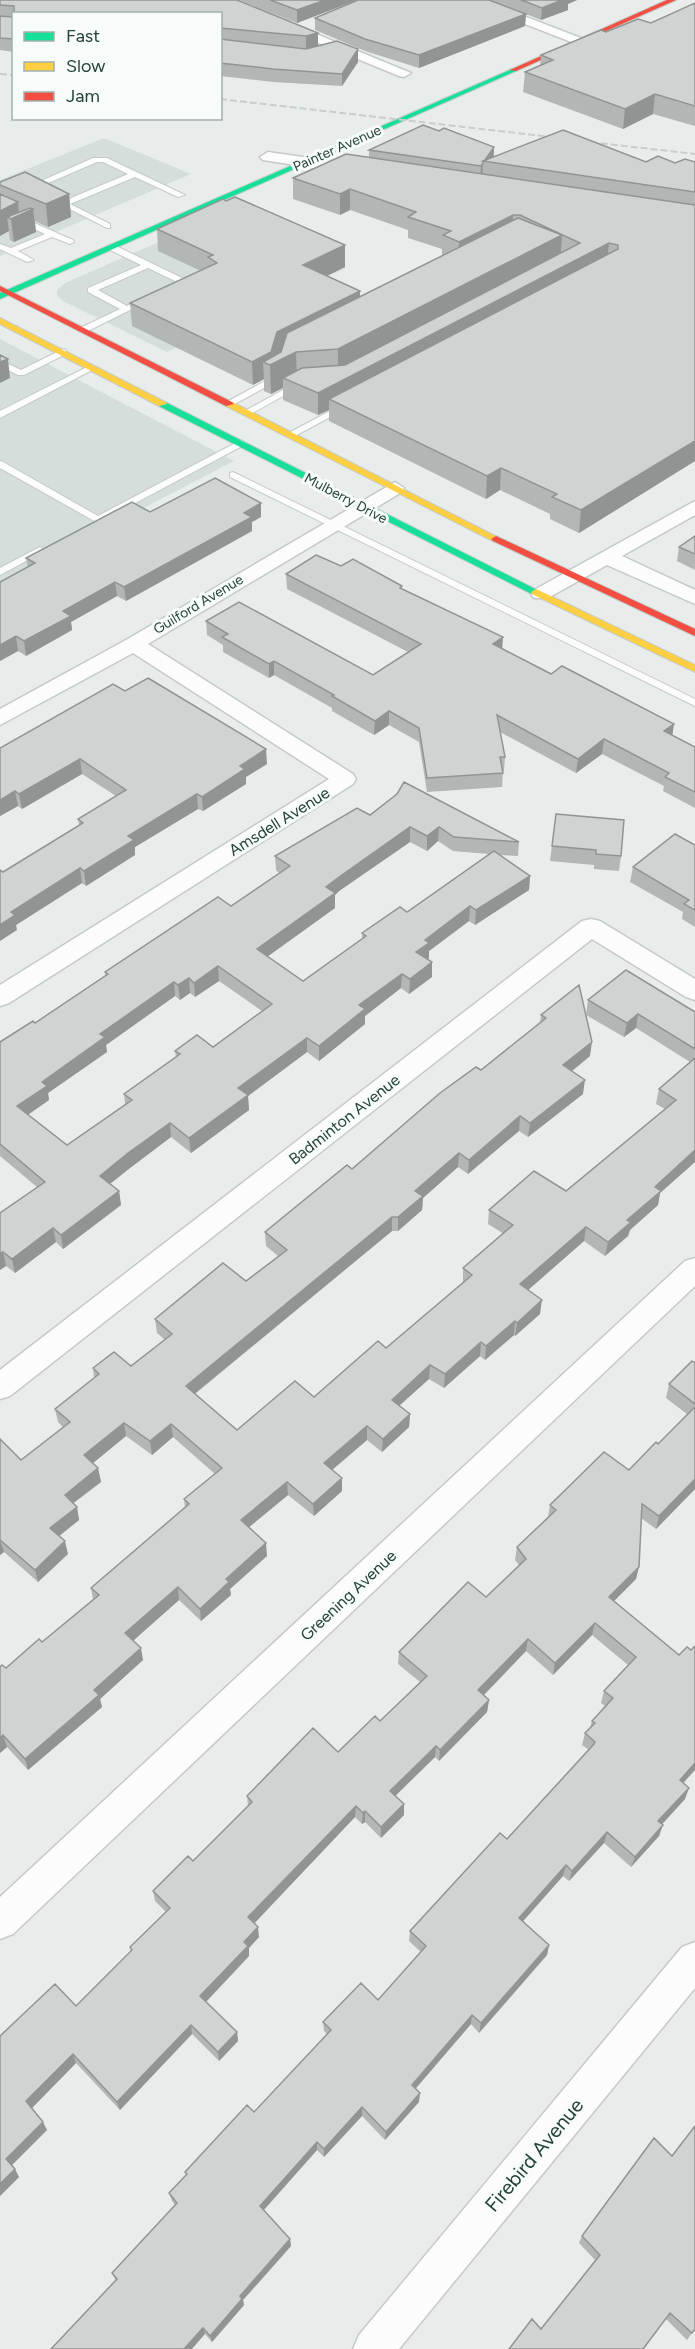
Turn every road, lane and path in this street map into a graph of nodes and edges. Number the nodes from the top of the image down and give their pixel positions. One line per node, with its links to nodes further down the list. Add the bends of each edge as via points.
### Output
1 (222, 0): 6 (street)
2 (470, 0): 7 (street)
3 (673, 0): 8 (main road, Painter Avenue)
4 (320, 21): 6 (street)
5 (577, 23): 7 (main road)
6 (295, 31): 10 (street)
7 (556, 32): 8 (street); 9 (main road)
8 (579, 40): 15 (main road, Painter Avenue)
9 (534, 42)
10 (338, 47): 11 (street); 12 (street)
11 (316, 52)
12 (404, 73)
13 (297, 144): 14 (main road, Painter Avenue)
14 (262, 159): 15 (street)
15 (304, 162): 16 (street); 28 (main road, Painter Avenue)
16 (375, 173)
17 (135, 174): 18 (lane); 19 (lane); 19 (lane, via 96,160 34,186)
18 (186, 192): 20 (main road)
19 (64, 204): 22 (lane)
20 (159, 204)
21 (0, 210): 23 (lane)
22 (112, 224): 26 (main road)
23 (33, 225): 24 (lane); 25 (lane)
24 (22, 230)
25 (51, 234): 26 (lane); 29 (lane)
26 (79, 238): 30 (main road)
27 (0, 246): 29 (lane)
28 (111, 247): 31 (lane); 33 (main road, Painter Avenue)
29 (11, 251): 30 (lane)
30 (40, 255): 32 (main road)
31 (148, 265): 34 (lane, via 179,280 178,285); 34 (lane, via 91,290)
32 (15, 266)
33 (3, 292): 36 (main road, Mulberry Drive)
34 (127, 309): 36 (lane)
35 (0, 321): 37 (main road, Mulberry Drive)
36 (83, 330): 43 (main road, Mulberry Drive)
37 (63, 352): 38 (lane, via 21,373); 39 (main road, Mulberry Drive)
38 (0, 363)
39 (92, 368): 45 (lane); 47 (main road, Mulberry Drive)
40 (280, 368): 43 (lane, via 278,377)
41 (310, 384): 44 (lane, via 300,385)
42 (357, 400): 46 (lane)
43 (228, 404): 44 (main road, Mulberry Drive)
44 (246, 412): 46 (main road, Mulberry Drive)
45 (0, 416)
46 (290, 435): 50 (main road, Mulberry Drive)
47 (241, 443): 51 (main road, Mulberry Drive); 53 (lane)
48 (0, 464): 53 (lane)
49 (233, 475): 54 (lane)
50 (395, 488): 51 (street, Guilford Avenue); 59 (main road, Mulberry Drive)
51 (363, 506): 54 (street, Guilford Avenue); 60 (main road, Mulberry Drive)
52 (695, 507): 57 (street)
53 (98, 520): 55 (lane)
54 (333, 524): 63 (street, Guilford Avenue); 65 (lane)
55 (87, 525)
56 (56, 542): 58 (lane)
57 (609, 558): 59 (street); 61 (street)
58 (0, 572)
59 (575, 576): 60 (street); 62 (main road, Mulberry Drive)
60 (541, 594): 64 (main road, Mulberry Drive)
61 (695, 598)
62 (695, 633)
63 (132, 644): 66 (street, Guilford Avenue); 68 (street, Amsdell Avenue, via 345,779)
64 (695, 669)
65 (695, 703)
66 (4, 710)
67 (695, 991): 70 (street, Badminton Avenue, via 591,927)
68 (0, 997)
69 (695, 1269): 71 (street, Greening Avenue)
70 (0, 1388)
71 (0, 1921)
72 (695, 1960): 73 (street, Firebird Avenue)
73 (373, 2349)

